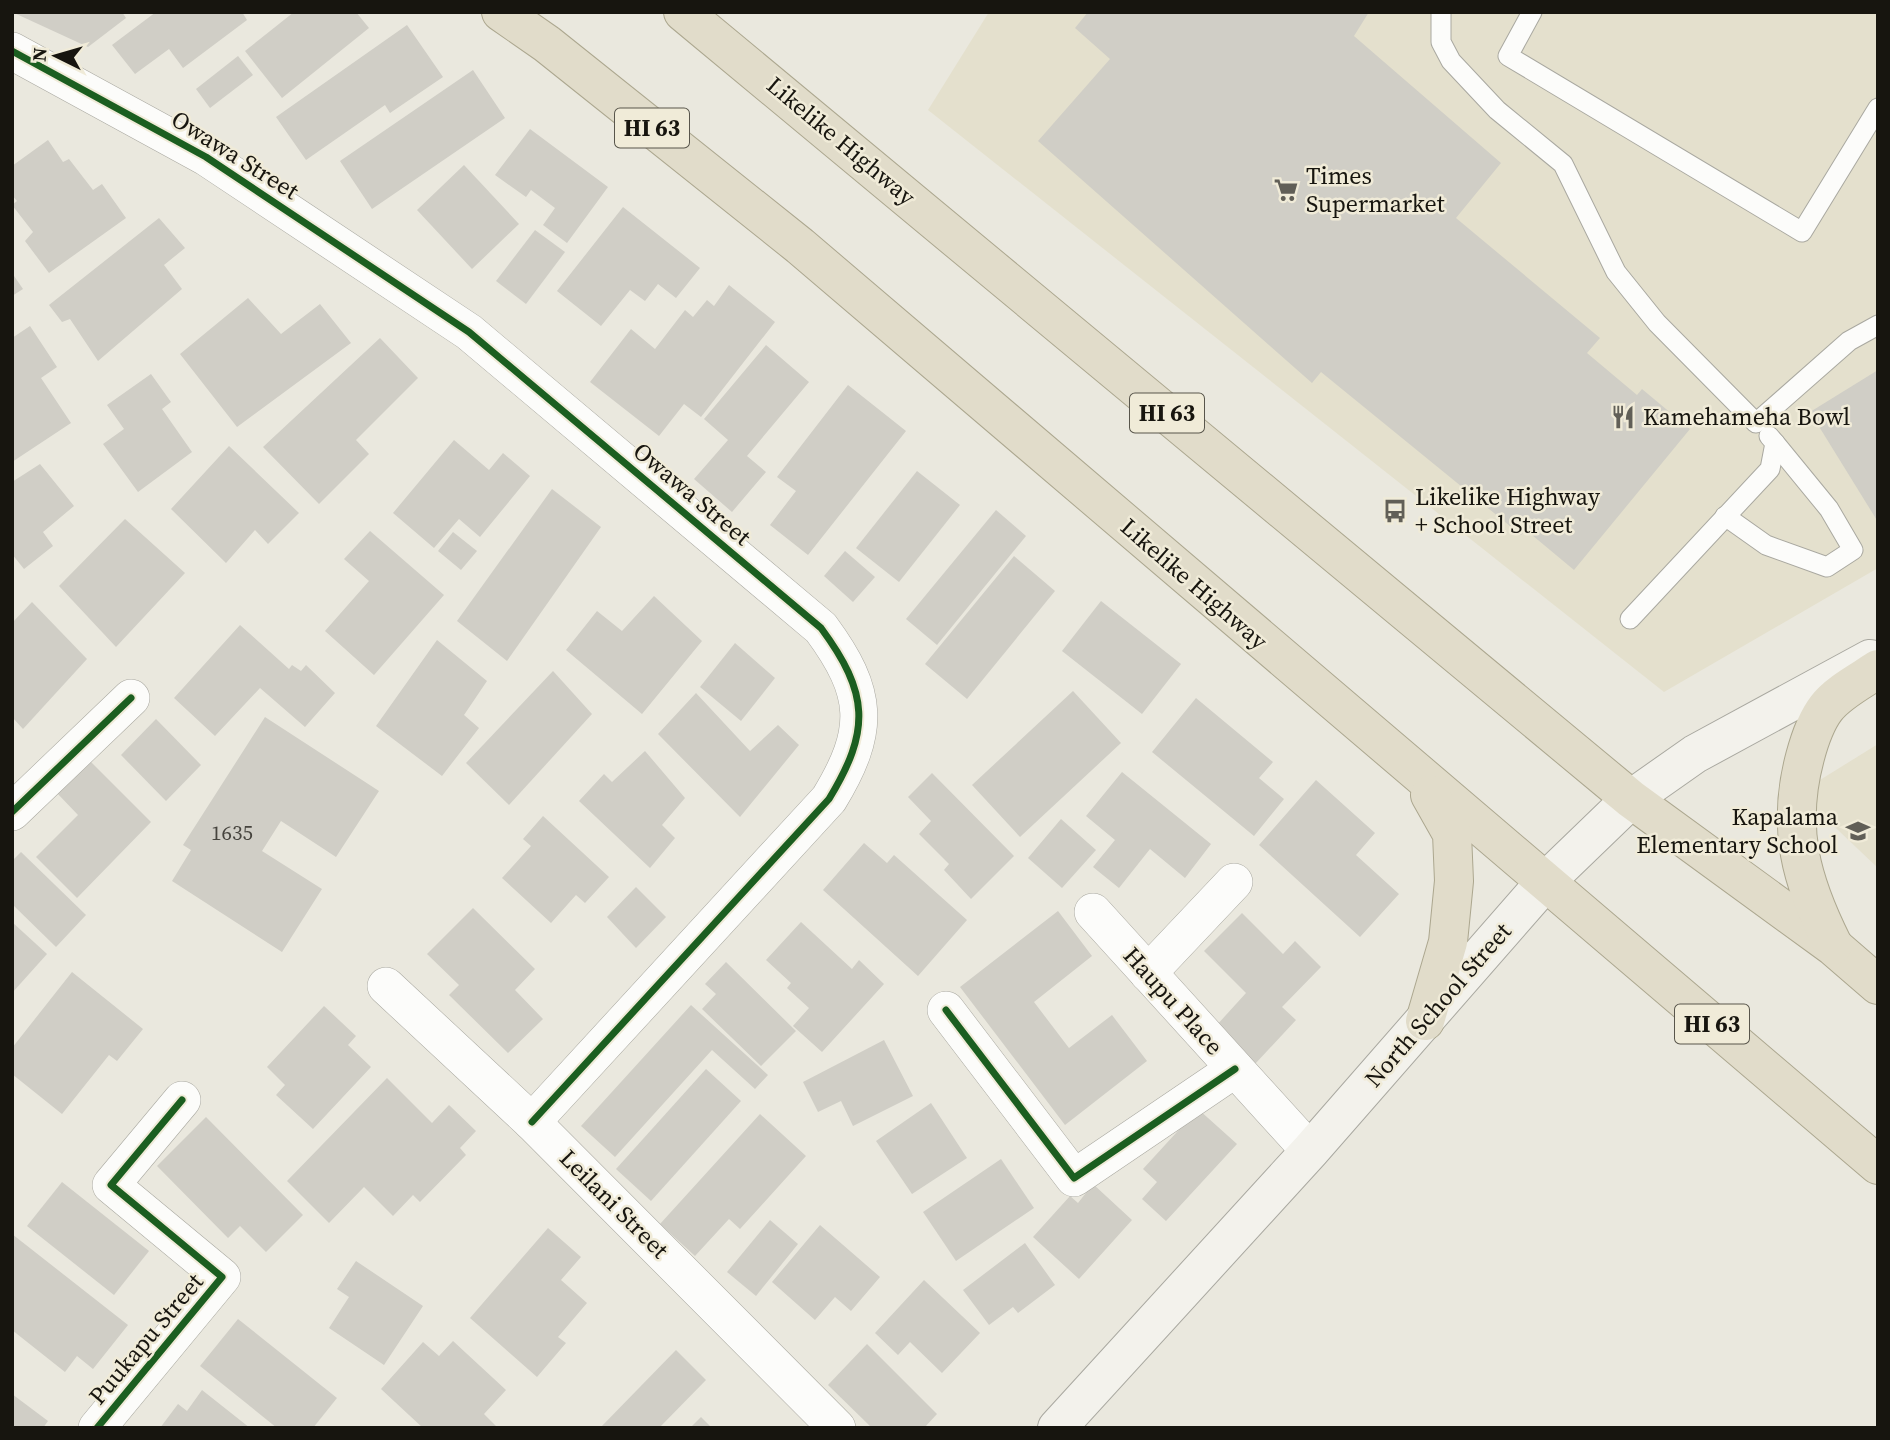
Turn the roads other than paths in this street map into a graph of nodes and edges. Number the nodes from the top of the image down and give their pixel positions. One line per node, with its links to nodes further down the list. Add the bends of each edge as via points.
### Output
1 (501, 12): 15 (highway, Likelike Highway / HI 63, via 800,246)
2 (1441, 12): 8 (lane, via 1441,42 1451,61 1497,110 1563,164 1616,272 1657,323)
3 (1532, 12): 6 (lane, via 1508,56 1802,232)
4 (693, 17): 16 (highway, Likelike Highway / HI 63)
5 (12, 51): 29 (street, Owawa Street, via 206,157 469,331 821,628 845,660 859,697 857,742 829,799)
6 (1878, 107)
7 (1878, 325): 8 (lane, via 1849,341)
8 (1756, 423): 9 (lane)
9 (1775, 443): 10 (lane, via 1770,469); 10 (lane, via 1829,509 1853,550 1827,567 1766,545)
10 (1725, 516): 11 (lane)
11 (1630, 619)
12 (1878, 654): 16 (main road, North School Street, via 1695,754)
13 (1878, 668): 21 (highway, via 1826,707 1800,775 1795,816 1801,858 1817,912)
14 (131, 698): 17 (street)
15 (1420, 778): 18 (highway, Likelike Highway / HI 63); 26 (highway, via 1452,834 1454,881 1448,942)
16 (1631, 799): 18 (main road, North School Street); 21 (highway, Likelike Highway / HI 63)
17 (12, 812)
18 (1546, 881): 26 (main road, North School Street); 31 (highway, Likelike Highway / HI 63)
19 (1234, 882): 22 (street)
20 (1093, 912): 22 (street, Haupu Place)
21 (1834, 947): 23 (highway, Likelike Highway / HI 63)
22 (1148, 973): 27 (street, Haupu Place)
23 (1878, 985)
24 (386, 986): 29 (street, Leilani Street)
25 (946, 1010): 27 (street, via 1074,1178)
26 (1425, 1021): 30 (main road, North School Street)
27 (1235, 1069): 30 (street, Haupu Place)
28 (182, 1100): 32 (street, Puukapu Street, via 111,1185 222,1277)
29 (532, 1122): 33 (street, Leilani Street)
30 (1310, 1151): 34 (main road, North School Street)
31 (1878, 1166)
32 (97, 1428)
33 (837, 1428)
34 (1057, 1428)

